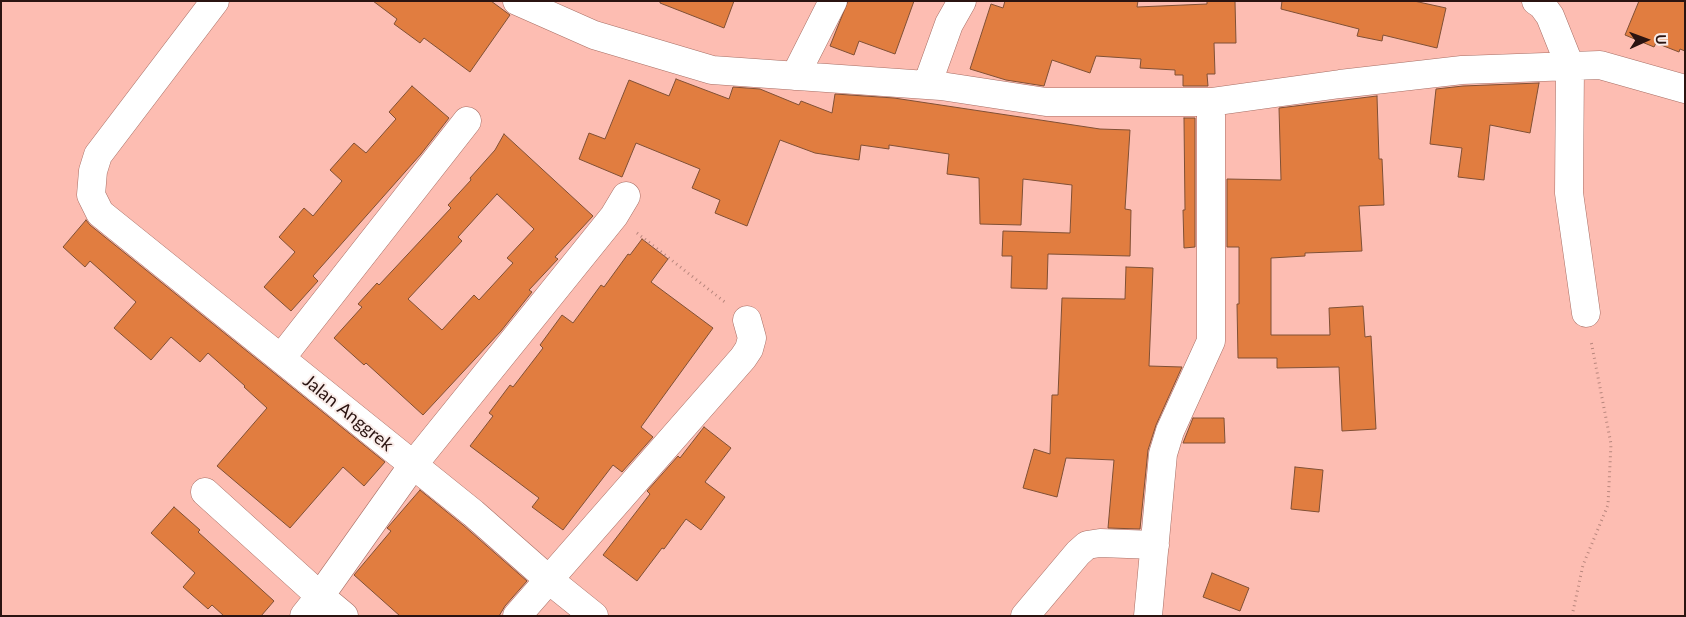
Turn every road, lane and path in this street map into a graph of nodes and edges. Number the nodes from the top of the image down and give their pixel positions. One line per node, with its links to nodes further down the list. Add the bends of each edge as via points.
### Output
1 (216, 1): 15 (street, Jalan Anggrek, via 98,155 91,194 100,213)
2 (517, 1): 7 (street, via 594,35 712,70)
3 (833, 1): 7 (street)
4 (962, 1): 8 (street)
5 (1536, 1): 6 (street, via 1550,16)
6 (1570, 66): 9 (street, via 1600,65); 10 (street, via 1462,70); 13 (street, via 1569,193)
7 (795, 76): 8 (street)
8 (927, 85): 10 (street, via 1046,102)
9 (1685, 89)
10 (1211, 102): 18 (street, via 1211,341 1170,431 1163,454)
11 (467, 122): 15 (street)
12 (620, 206): 14 (path); 16 (street)
13 (1586, 313): 26 (path, via 1611,444 1608,505 1583,565)
14 (747, 320): 19 (street, via 752,338 743,358)
15 (281, 358): 16 (street, Jalan Anggrek)
16 (413, 465): 19 (street, Jalan Anggrek); 20 (street)
17 (205, 492): 20 (street)
18 (1155, 544): 24 (street, via 1100,543 1087,546); 25 (street)
19 (548, 579): 22 (street); 23 (street, Jalan Anggrek)
20 (312, 606): 21 (street)
21 (344, 616)
22 (518, 616)
23 (594, 616)
24 (1025, 616)
25 (1148, 616)
26 (1572, 616)

